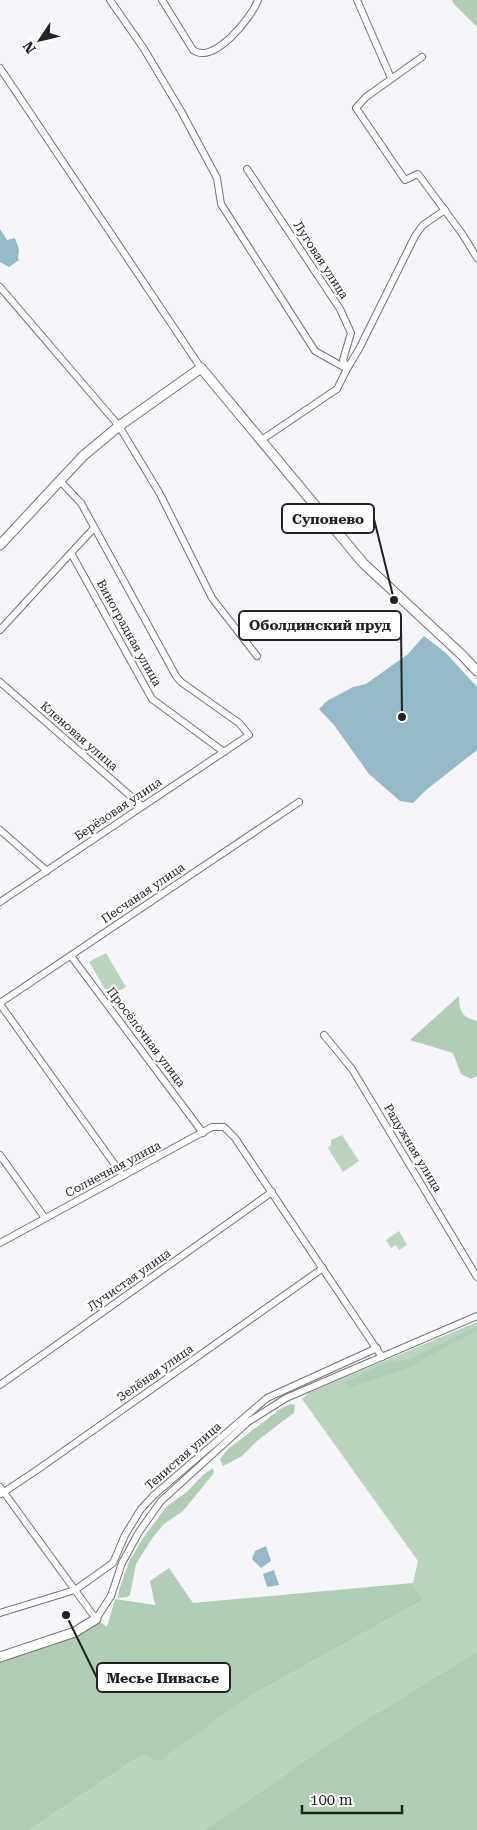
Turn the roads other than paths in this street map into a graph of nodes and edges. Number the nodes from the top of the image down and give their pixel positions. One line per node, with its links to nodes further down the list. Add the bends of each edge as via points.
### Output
1 (110, 0): 13 (street, via 181,111 217,178 221,204 315,351)
2 (162, 0): 3 (street, via 198,54 222,45 255,8)
3 (258, 0)
4 (357, 0): 7 (street)
5 (422, 57): 7 (street)
6 (0, 68): 12 (street)
7 (392, 78): 9 (street, via 356,108 405,180 418,174)
8 (247, 169): 13 (street, Луговая улица, via 348,325 351,333 343,360)
9 (445, 210): 10 (street); 13 (street, via 423,225 415,236)
10 (477, 258)
11 (0, 287): 14 (street)
12 (201, 368): 14 (street); 15 (street)
13 (347, 369): 15 (street, via 337,390)
14 (119, 426): 16 (street, via 83,456); 21 (street, via 160,494 212,598)
15 (260, 441): 22 (street, via 363,563)
16 (60, 481): 17 (street, via 80,502); 18 (street)
17 (94, 528): 19 (street); 24 (street, Берёзовая улица, via 176,676 240,723 248,735)
18 (0, 545)
19 (71, 553): 20 (street); 24 (street, Виноградная улица, via 152,699)
20 (0, 630)
21 (257, 656)
22 (477, 671)
23 (0, 682): 26 (street, Кленовая улица)
24 (224, 752): 26 (street, Берёзовая улица)
25 (299, 802): 30 (street, Песчаная улица)
26 (142, 806): 28 (street, Берёзовая улица)
27 (0, 830): 28 (street)
28 (47, 871): 29 (street, Берёзовая улица)
29 (0, 902)
30 (71, 956): 31 (street, Песчаная улица); 33 (street, Просёлочная улица)
31 (0, 1003): 35 (street)
32 (324, 1035): 40 (street, Радужная улица, via 352,1069)
33 (203, 1132): 35 (street, Солнечная улица); 36 (street, Солнечная улица, via 224,1127)
34 (0, 1155): 37 (street)
35 (123, 1176): 37 (street, Солнечная улица)
36 (272, 1192): 39 (street); 44 (street, Лучистая улица)
37 (45, 1218): 38 (street, Солнечная улица)
38 (0, 1242)
39 (323, 1268): 42 (street); 45 (street, Зелёная улица, via 37,1470)
40 (477, 1276)
41 (477, 1316): 43 (street)
42 (377, 1348): 43 (street); 46 (street, Тенистая улица, via 267,1398 154,1495 125,1535 113,1563)
43 (382, 1356): 48 (street, via 286,1398 248,1422 192,1471 161,1501 139,1532 122,1563 111,1596)
44 (0, 1385)
45 (1, 1491): 46 (street)
46 (75, 1590): 47 (street, Тенистая улица); 48 (street)
47 (0, 1613)
48 (96, 1619): 49 (street, via 75,1632)
49 (0, 1657)

